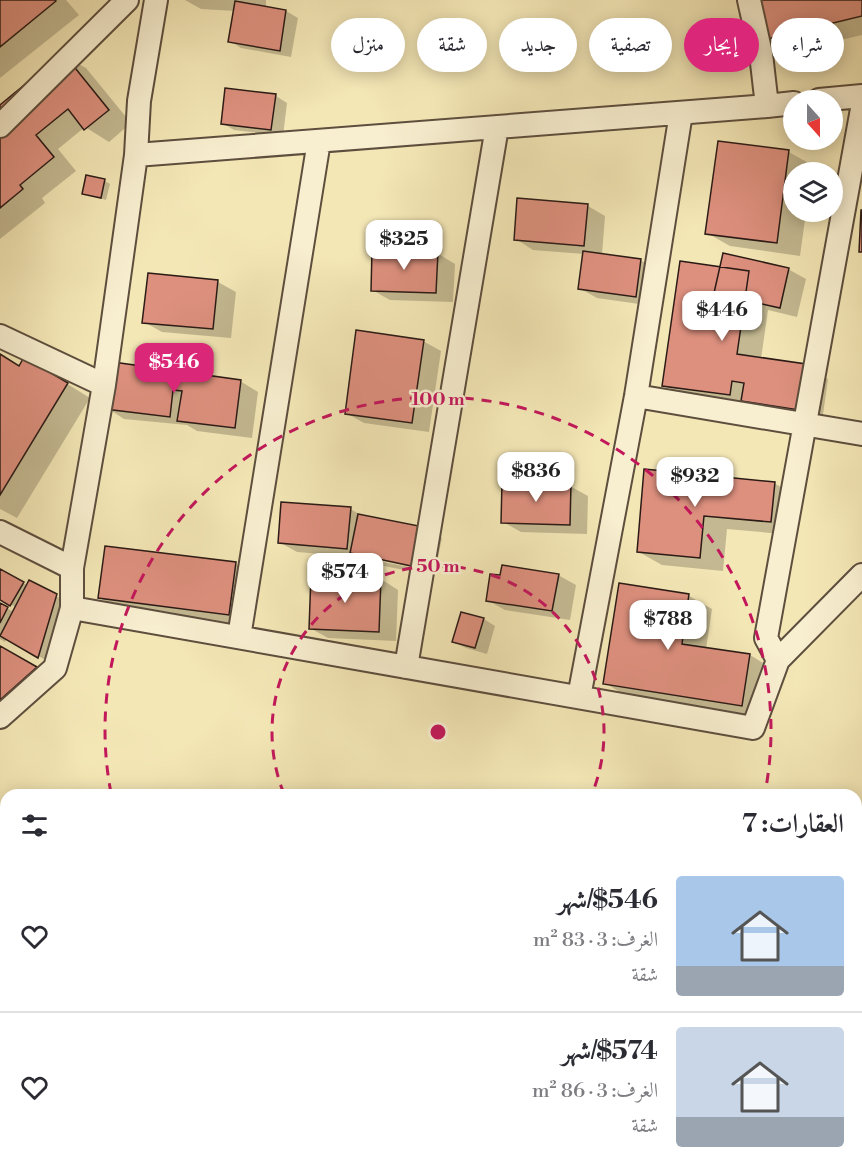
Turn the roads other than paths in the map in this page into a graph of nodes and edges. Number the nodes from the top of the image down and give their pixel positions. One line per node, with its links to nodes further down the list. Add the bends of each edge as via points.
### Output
1 (127, 0): 10 (street)
2 (156, 0): 13 (street, via 139,101)
3 (749, 0): 7 (street)
4 (862, 96): 5 (street)
5 (843, 98)
6 (783, 104): 7 (street)
7 (767, 106): 9 (street)
8 (862, 109): 17 (street)
9 (681, 113): 11 (street); 16 (street)
10 (0, 126)
11 (497, 127): 12 (street); 25 (street)
12 (319, 141): 13 (street); 23 (street)
13 (135, 155): 15 (street)
14 (0, 336): 15 (street)
15 (104, 385): 20 (street)
16 (636, 396): 17 (street); 26 (street)
17 (805, 424): 18 (street); 24 (street, via 766,638)
18 (862, 434)
19 (0, 532): 20 (street)
20 (72, 568): 22 (street)
21 (862, 575): 24 (street)
22 (72, 608): 23 (street); 27 (street, via 55,668)
23 (239, 637): 25 (street)
24 (778, 660): 26 (street, via 753,728)
25 (406, 667): 26 (street)
26 (579, 697)
27 (0, 717)

